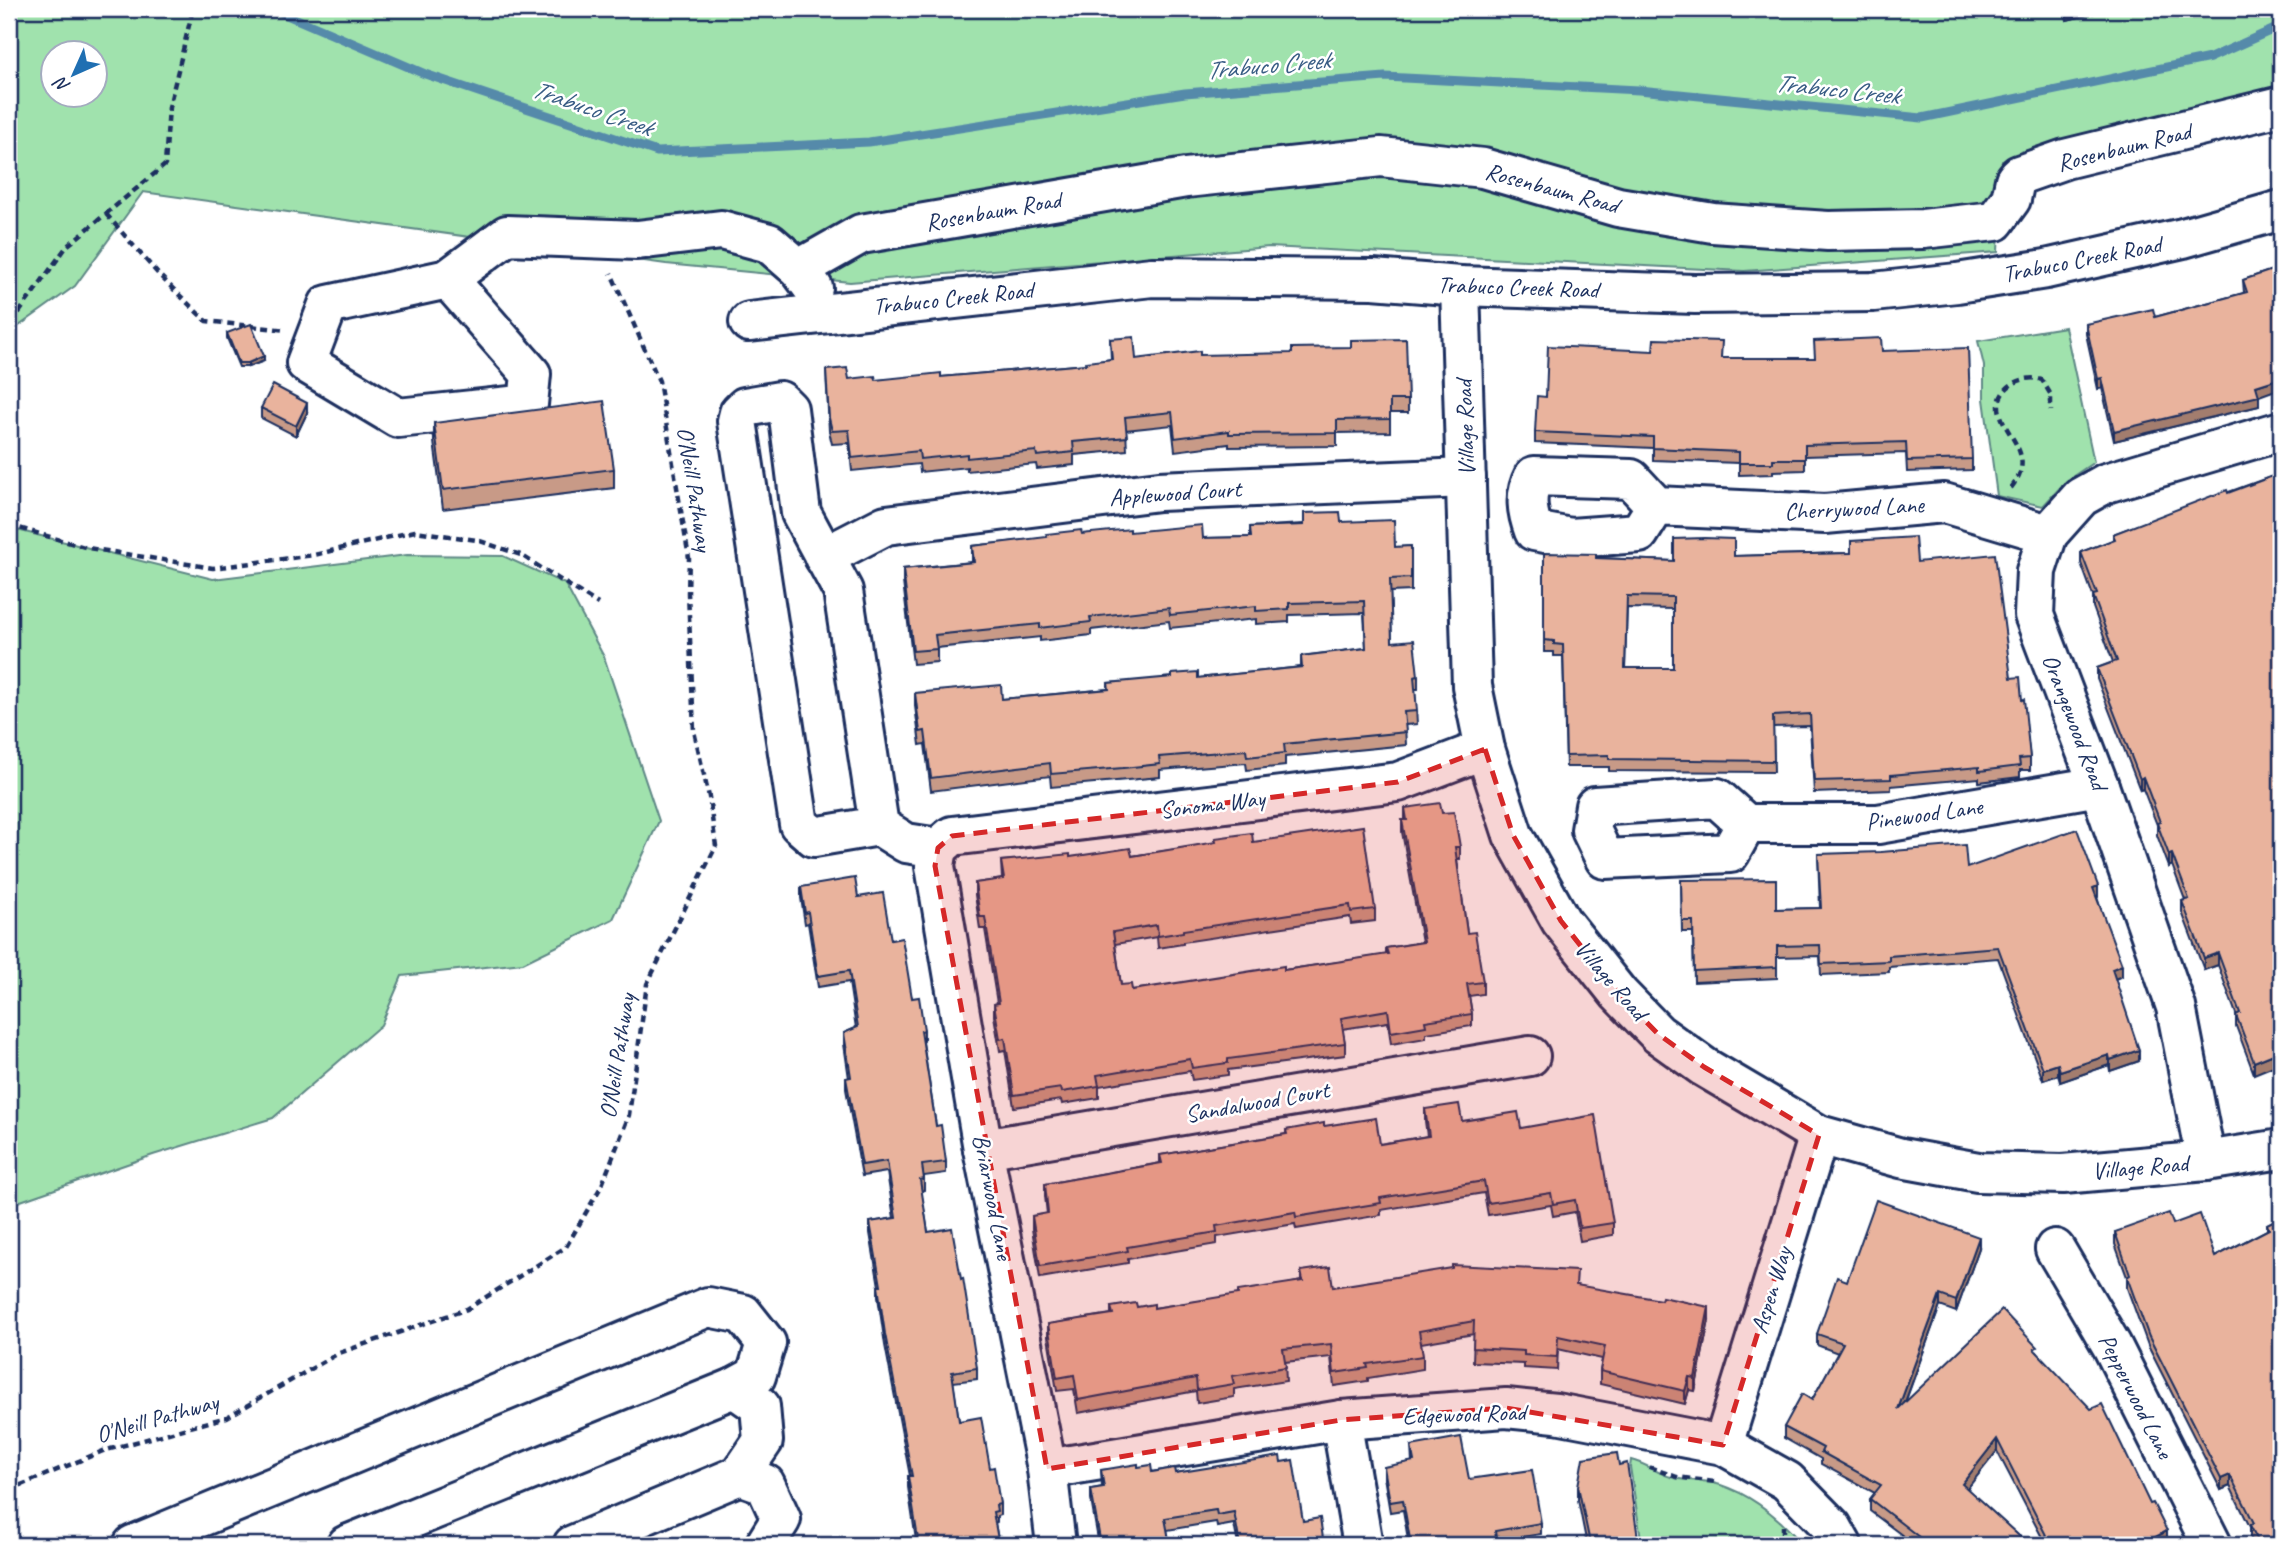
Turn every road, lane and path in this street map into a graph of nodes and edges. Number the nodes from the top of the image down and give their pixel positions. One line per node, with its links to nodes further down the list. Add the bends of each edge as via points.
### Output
1 (193, 9): 4 (path, via 169,107 165,165)
2 (2281, 106): 6 (street, Rosenbaum Road, via 2065,159 2019,175 2011,199 1995,221 1923,229 1828,231 1713,223 1618,208 1483,167 1381,157 1186,178 861,234)
3 (2281, 210): 8 (street, Trabuco Creek Road, via 2046,269 1873,292 1695,294)
4 (106, 214): 10 (path, via 67,246); 12 (path, via 206,321)
5 (601, 237): 6 (street, via 637,240 721,230 769,243); 7 (street, via 507,235); 40 (path, O'Neill Pathway, via 612,278 659,382 689,558 694,731 716,845 647,984 629,1115 602,1185 566,1247 467,1308 339,1353 227,1417 103,1451)
6 (799, 269): 9 (street)
7 (448, 279): 12 (street, via 328,305); 12 (street, via 531,374 528,404 398,418 306,363)
8 (1460, 286): 9 (street, Trabuco Creek Road, via 1373,279 1152,277); 15 (street, Village Road)
9 (826, 312): 11 (street, Trabuco Creek Road)
10 (9, 320)
11 (749, 322)
12 (317, 333)
13 (2051, 411): 17 (path, via 2051,396 2042,380 2019,380 2004,390 1999,412 2018,444 2021,463 2018,479)
14 (2281, 431): 19 (street, Orangewood Road, via 2106,483 2081,497)
15 (1466, 478): 20 (street, Applewood Court, via 1159,492 886,525); 22 (street, Village Road, via 1472,686)
16 (1656, 506): 17 (street, Cherrywood Lane, via 1825,514 1944,503)
17 (1989, 516): 19 (street, Cherrywood Lane)
18 (9, 525): 21 (path, via 88,548 213,568 314,555 415,531 477,540 521,555)
19 (2048, 534): 23 (street, Orangewood Road, via 2036,571 2034,615)
20 (824, 556): 25 (street, via 843,592); 25 (street, via 802,513 788,409 780,401 745,407 737,421 799,824 814,837)
21 (598, 604)
22 (1485, 749): 26 (street, Sonoma Way, via 1398,782 953,836); 28 (street, Village Road, via 1513,835 1561,921 1619,994 1658,1034 1704,1067)
23 (2099, 786): 24 (street, Pinewood Lane, via 1878,824); 31 (street, Orangewood Road, via 2176,1007)
24 (1746, 824)
25 (879, 826): 26 (street, via 906,843)
26 (938, 848): 29 (street, Briarwood Lane, via 935,866)
27 (1530, 1056): 29 (street, Sandalwood Court)
28 (1819, 1135): 31 (street, Village Road, via 1901,1158 1978,1172 2063,1174); 35 (street, Aspen Way)
29 (983, 1149): 37 (street, Briarwood Lane)
30 (2281, 1149): 31 (street, Village Road)
31 (2206, 1161)
32 (2055, 1249): 50 (street, Pepperwood Lane, via 2112,1346)
33 (734, 1388): 38 (street, via 760,1406 763,1441); 43 (street, via 756,1376 766,1343 743,1314 708,1307); 44 (street)
34 (1341, 1420): 35 (street, Edgewood Road, via 1506,1408); 37 (street, Edgewood Road); 47 (street)
35 (1723, 1444): 49 (street, Edgewood Road, via 1787,1481 1832,1527)
36 (1639, 1461): 39 (path, via 1667,1474)
37 (1047, 1469): 46 (street, Briarwood Lane)
38 (740, 1475): 42 (street, via 765,1484); 45 (street)
39 (1718, 1483)
40 (9, 1490)
41 (1788, 1525): 48 (path, via 1783,1521)
42 (779, 1537)
43 (133, 1545)
44 (347, 1545)
45 (573, 1545)
46 (1056, 1545)
47 (1363, 1545)
48 (1783, 1545)
49 (1842, 1545)
50 (2212, 1545)

